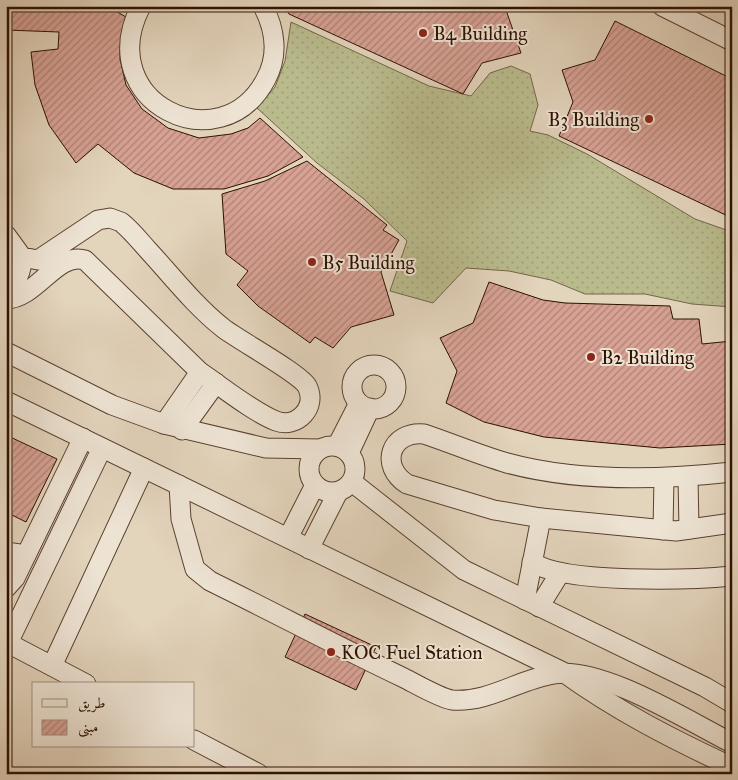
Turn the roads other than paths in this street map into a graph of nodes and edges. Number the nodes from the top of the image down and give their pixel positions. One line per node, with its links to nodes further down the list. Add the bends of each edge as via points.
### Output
1 (263, 6): 3 (lane, via 275,45 263,86 243,106 217,118 203,119 188,118 162,108 142,88 135,75 129,47)
2 (662, 6): 4 (lane)
3 (136, 11)
4 (732, 41)
5 (82, 232): 7 (lane, via 43,258 32,260); 8 (lane, via 78,242); 13 (lane, via 104,218 121,222 210,317 234,337 302,380 307,386 310,401 304,414 284,423 268,417)
6 (6, 236): 7 (lane)
7 (22, 257): 9 (lane, via 20,274)
8 (80, 258): 10 (lane, via 67,260 26,293); 12 (lane, via 89,262)
9 (6, 291)
10 (6, 299)
11 (6, 352): 16 (lane, via 112,405)
12 (200, 372): 13 (lane); 16 (lane)
13 (216, 382): 16 (lane)
14 (6, 401): 17 (lane)
15 (365, 406): 20 (lane)
16 (173, 427): 19 (lane)
17 (83, 438): 18 (lane); 35 (lane)
18 (102, 448): 21 (lane); 41 (lane)
19 (266, 448): 20 (lane); 23 (lane)
20 (336, 449): 23 (lane, via 314,454); 27 (lane, via 356,467)
21 (144, 468): 26 (lane); 42 (lane)
22 (732, 472): 24 (lane)
23 (312, 477): 27 (lane, via 325,492); 32 (lane)
24 (688, 477): 25 (lane); 30 (lane)
25 (664, 478): 28 (lane, via 569,474 534,468 507,463 424,434 414,433 396,442 390,461 393,471 407,484 494,510); 31 (lane)
26 (179, 485): 32 (lane); 43 (lane, via 182,519 195,569 210,581 383,668 451,700 487,698 521,682)
27 (345, 487): 33 (lane); 40 (lane, via 464,570)
28 (541, 518): 31 (lane); 36 (lane)
29 (732, 523): 30 (lane)
30 (689, 529): 31 (lane)
31 (663, 530)
32 (288, 538): 33 (lane)
33 (309, 549): 43 (lane)
34 (6, 552): 35 (lane)
35 (26, 556): 39 (lane, via 11,585)
36 (532, 562): 37 (lane); 40 (lane)
37 (560, 573): 38 (lane, via 669,580); 40 (lane)
38 (732, 576)
39 (6, 588)
40 (532, 604): 45 (lane, via 706,687)
41 (7, 643): 42 (lane)
42 (52, 666): 44 (lane)
43 (563, 672): 46 (lane, via 624,687); 47 (lane, via 611,705)
44 (82, 682)
45 (732, 703)
46 (678, 716): 47 (lane); 49 (lane)
47 (669, 737): 50 (lane)
48 (195, 741): 51 (lane)
49 (732, 743)
50 (732, 767)
51 (259, 774)

